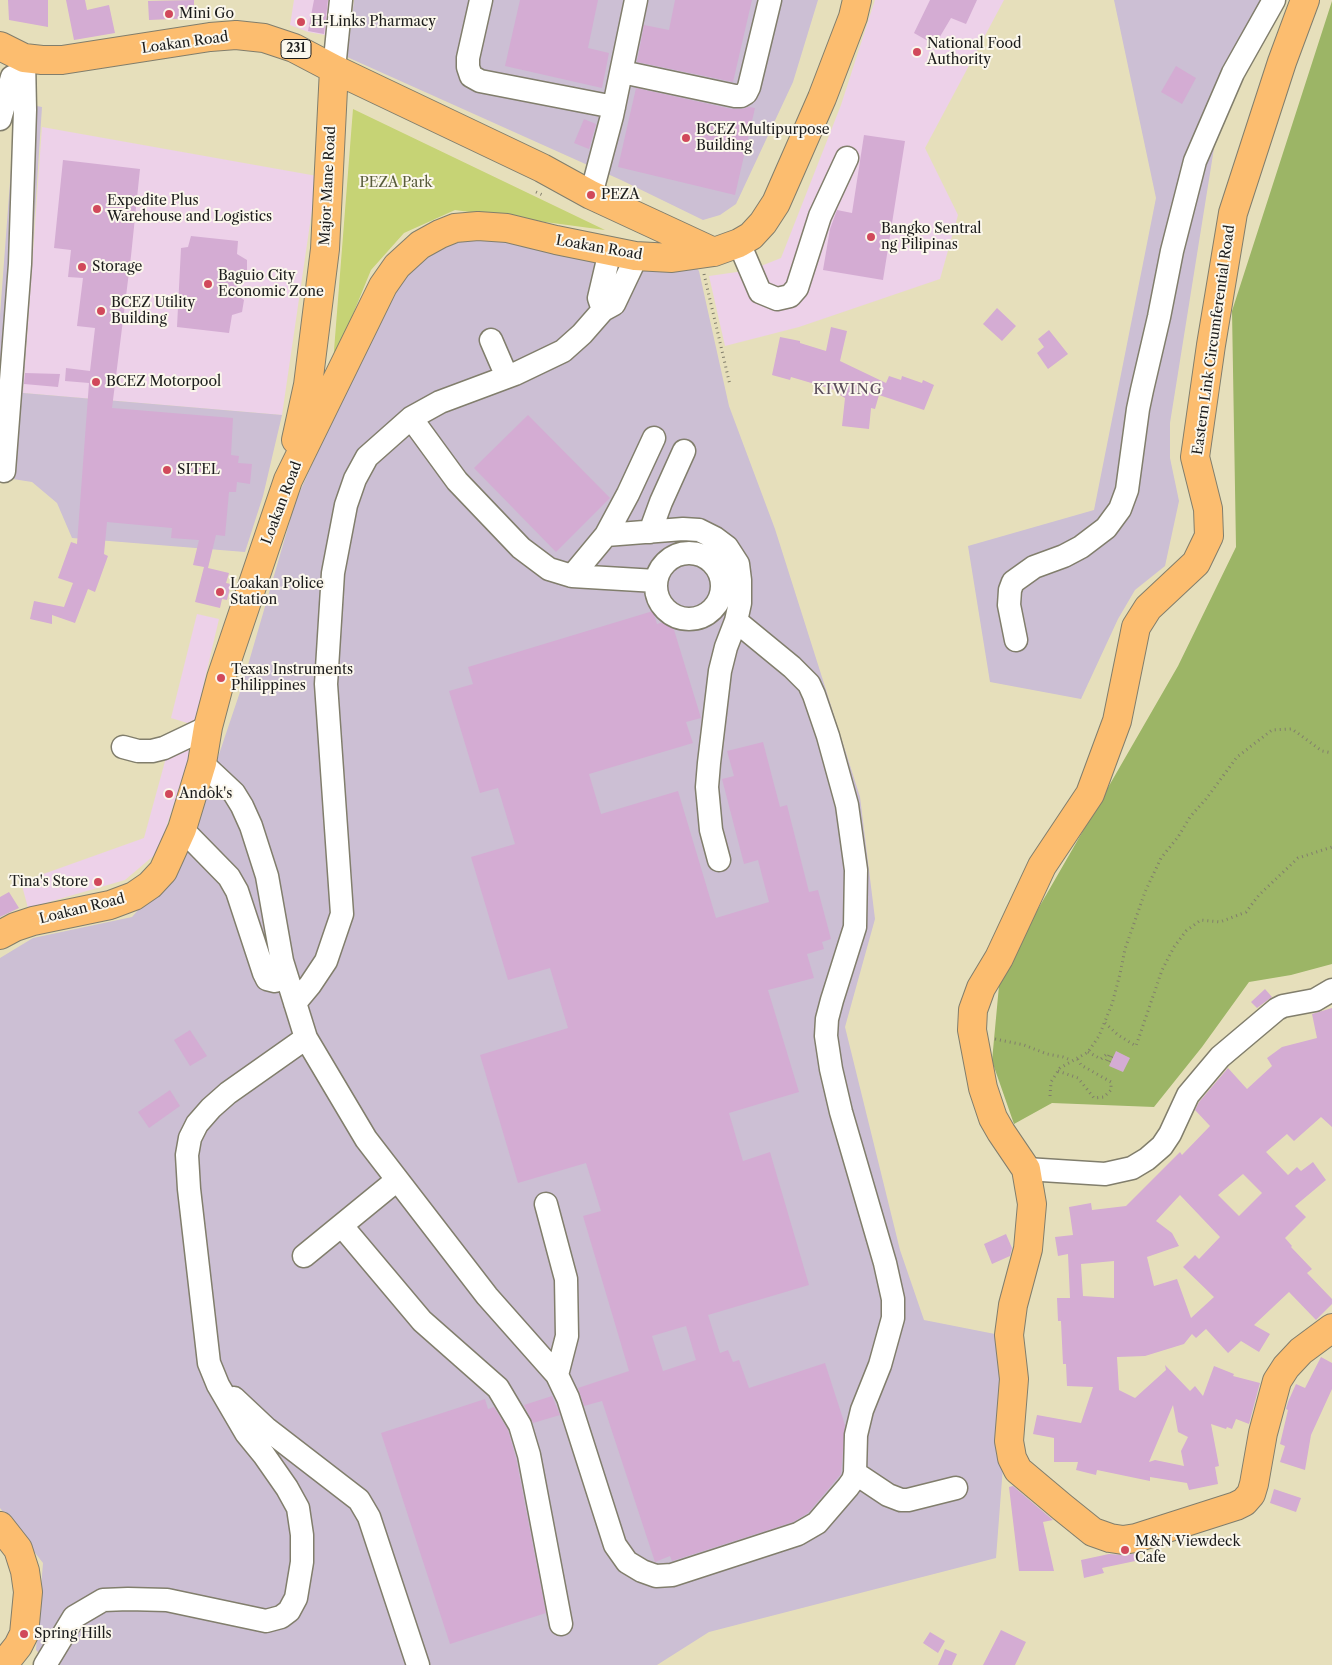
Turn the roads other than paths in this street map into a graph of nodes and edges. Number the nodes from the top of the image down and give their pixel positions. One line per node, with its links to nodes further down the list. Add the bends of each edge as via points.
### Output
1 (341, 0): 9 (street)
2 (481, 0): 12 (street, via 468,58 471,76 480,81)
3 (636, 0): 11 (street)
4 (770, 0): 11 (street, via 749,87 741,96)
5 (857, 0): 16 (main road, via 822,98 776,203 750,236)
6 (1274, 0): 30 (street, via 1233,73 1195,161 1142,390 1127,490 1120,509 1106,528 1081,547 1034,567 1013,582 1008,605)
7 (1306, 0): 43 (main road, Eastern Link Circumferential Road, via 1282,62 1233,213 1195,457 1208,510 1209,536 1196,564 1148,608 1136,627 1117,721 1090,794 1042,866 973,1010 972,1030 983,1088 1000,1132)
8 (0, 46): 10 (main road, Loakan Road / 231)
9 (334, 70): 10 (main road, Loakan Road / 231, via 294,48 264,38 236,35 62,60 42,60); 15 (main road, Loakan Road / 231); 24 (main road, Major Mane Road, via 325,249 308,385)
10 (15, 71): 13 (street); 23 (street, via 26,110 20,264)
11 (622, 72): 12 (street)
12 (614, 106): 15 (street)
13 (0, 119)
14 (847, 158): 16 (street, via 820,216 797,288 790,296 777,299 760,292)
15 (591, 194): 16 (main road, Loakan Road / 231)
16 (717, 249): 17 (main road, Loakan Road, via 672,258)
17 (623, 254): 19 (street, via 599,298 603,310 582,334 563,351); 24 (main road, Loakan Road, via 507,228 478,226 455,228 420,245 397,266 383,286)
18 (491, 340): 19 (street)
19 (508, 377): 20 (street, via 440,402)
20 (411, 418): 27 (street, via 457,481 521,548 549,569); 41 (street, via 367,457 346,505 333,572 326,684 342,914 326,961)
21 (654, 438): 26 (street)
22 (684, 451): 25 (street)
23 (4, 470)
24 (288, 480): 31 (main road, Loakan Road, via 220,678)
25 (650, 532): 26 (street); 29 (street, via 699,530 727,547 738,564 740,580)
26 (606, 536): 27 (street)
27 (572, 576): 28 (street)
28 (656, 581)
29 (736, 620): 36 (street, via 720,671 708,763 711,830); 51 (street, via 809,684 828,736 850,824 856,870 855,927 832,1000 826,1036 841,1112 893,1299 893,1318 883,1355 856,1435)
30 (1016, 640)
31 (208, 727): 32 (street, via 152,752); 33 (main road, Loakan Road)
32 (123, 747)
33 (202, 763): 34 (main road, Loakan Road); 35 (street, via 242,806)
34 (182, 829): 37 (street); 38 (main road, Loakan Road, via 163,870 150,886 134,896 110,905 33,921)
35 (258, 847): 37 (street, via 248,865); 39 (street, via 267,876)
36 (719, 860)
37 (229, 877): 39 (street, via 237,891 264,973 270,981)
38 (0, 935)
39 (286, 978): 41 (street)
40 (1332, 990): 43 (street, via 1316,1000 1277,1009 1220,1057 1188,1095 1162,1146 1132,1168 1105,1174)
41 (295, 1003): 42 (street)
42 (306, 1038): 44 (street, via 366,1139); 49 (street, via 228,1093 197,1124 190,1138 186,1155)
43 (1026, 1169): 48 (main road, Eastern Link Circumferential Road, via 1032,1204 1028,1249 1013,1304 1009,1335 1014,1379 1009,1441 1012,1458 1018,1470 1093,1532 1123,1540 1136,1538 1244,1502 1254,1484 1277,1381 1301,1351)
44 (397, 1180): 46 (street); 50 (street, via 487,1296)
45 (546, 1204): 50 (street, via 566,1279 567,1336)
46 (342, 1226): 47 (street); 54 (street, via 422,1321 498,1388 520,1425 529,1455)
47 (304, 1256)
48 (1332, 1328)
49 (209, 1363): 57 (street, via 246,1433 298,1508 302,1562 296,1598 289,1611 266,1621 167,1600 103,1600 74,1617); 58 (street, via 236,1401 359,1500 369,1517)
50 (557, 1375): 51 (street, via 568,1398 615,1545 626,1562 656,1576 672,1575 798,1534 817,1523 848,1487)
51 (855, 1473): 52 (street, via 901,1500)
52 (956, 1488)
53 (0, 1526): 55 (main road, via 18,1549 28,1592 24,1634)
54 (561, 1624)
55 (10, 1656): 56 (street)
56 (38, 1665)
57 (45, 1665)
58 (418, 1665)

